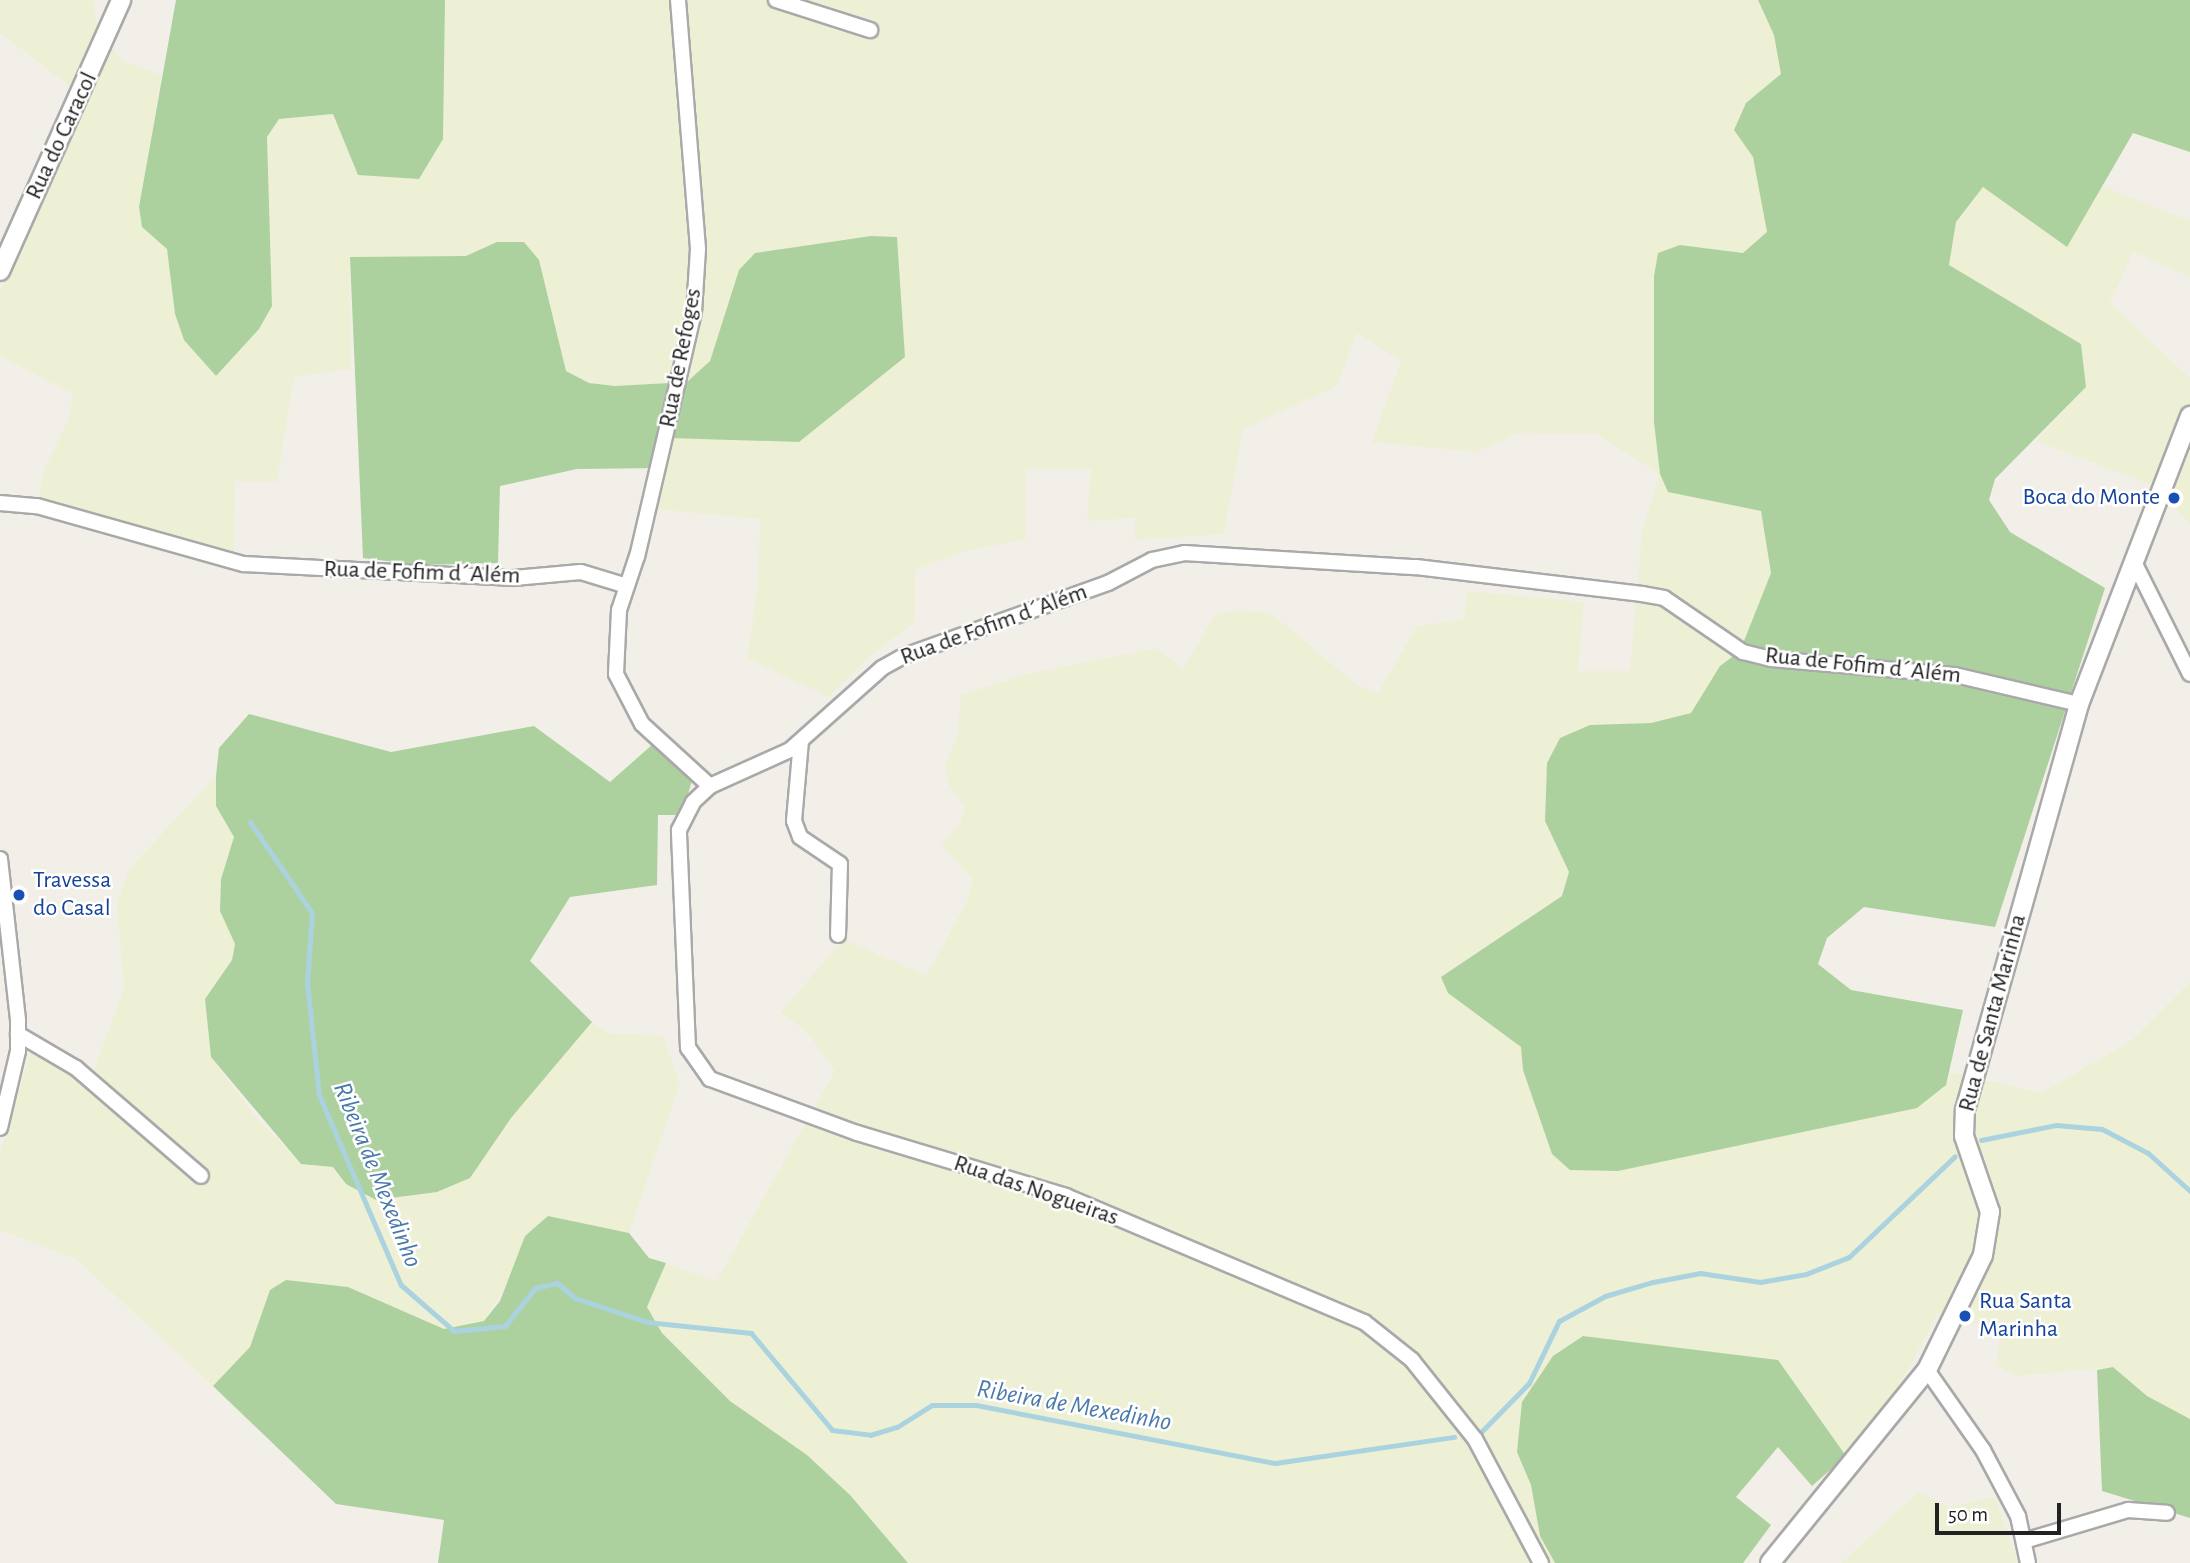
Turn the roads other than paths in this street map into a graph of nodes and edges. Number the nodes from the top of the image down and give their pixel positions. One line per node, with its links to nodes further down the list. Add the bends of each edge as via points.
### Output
1 (121, 0): 5 (street, Rua do Caracol)
2 (678, 0): 9 (street, Rua de Refoges, via 698,249 694,312)
3 (776, 0): 4 (street)
4 (870, 30)
5 (0, 271)
6 (2190, 416): 8 (street, Rua de Santa Marinha)
7 (0, 503): 9 (street, Rua de Fofim d´Além, via 37,506 244,564 514,578 581,572)
8 (2134, 562): 10 (street); 11 (street, Rua de Santa Marinha)
9 (627, 586): 13 (street, via 618,610 615,674 642,724)
10 (2190, 674)
11 (2079, 704): 12 (street, Rua de Fofim d´Além, via 1955,675 1772,659 1743,652 1664,598 1642,594 1416,567 1184,553 1152,560 1108,583 904,656 882,668); 19 (street, Rua de Santa Marinha, via 1965,1110 1964,1136 1986,1192 1991,1232)
12 (801, 741): 13 (street, Rua de Fofim d´Além, via 751,771); 15 (street, via 794,821 800,837 840,864)
13 (710, 786): 22 (street, Rua das Nogueiras, via 693,802 679,830 688,1048 710,1079 857,1133 1066,1196 1364,1322 1412,1360 1475,1440)
14 (1, 866): 16 (street)
15 (838, 935)
16 (18, 1034): 17 (street); 18 (street, via 76,1068)
17 (0, 1128)
18 (201, 1176)
19 (1927, 1370): 21 (street, via 1983,1450 2018,1516); 23 (street, Rua de Santa Marinha)
20 (2166, 1513): 21 (street, via 2128,1510)
21 (2024, 1541): 24 (street)
22 (1541, 1563)
23 (1770, 1563)
24 (2028, 1563)

